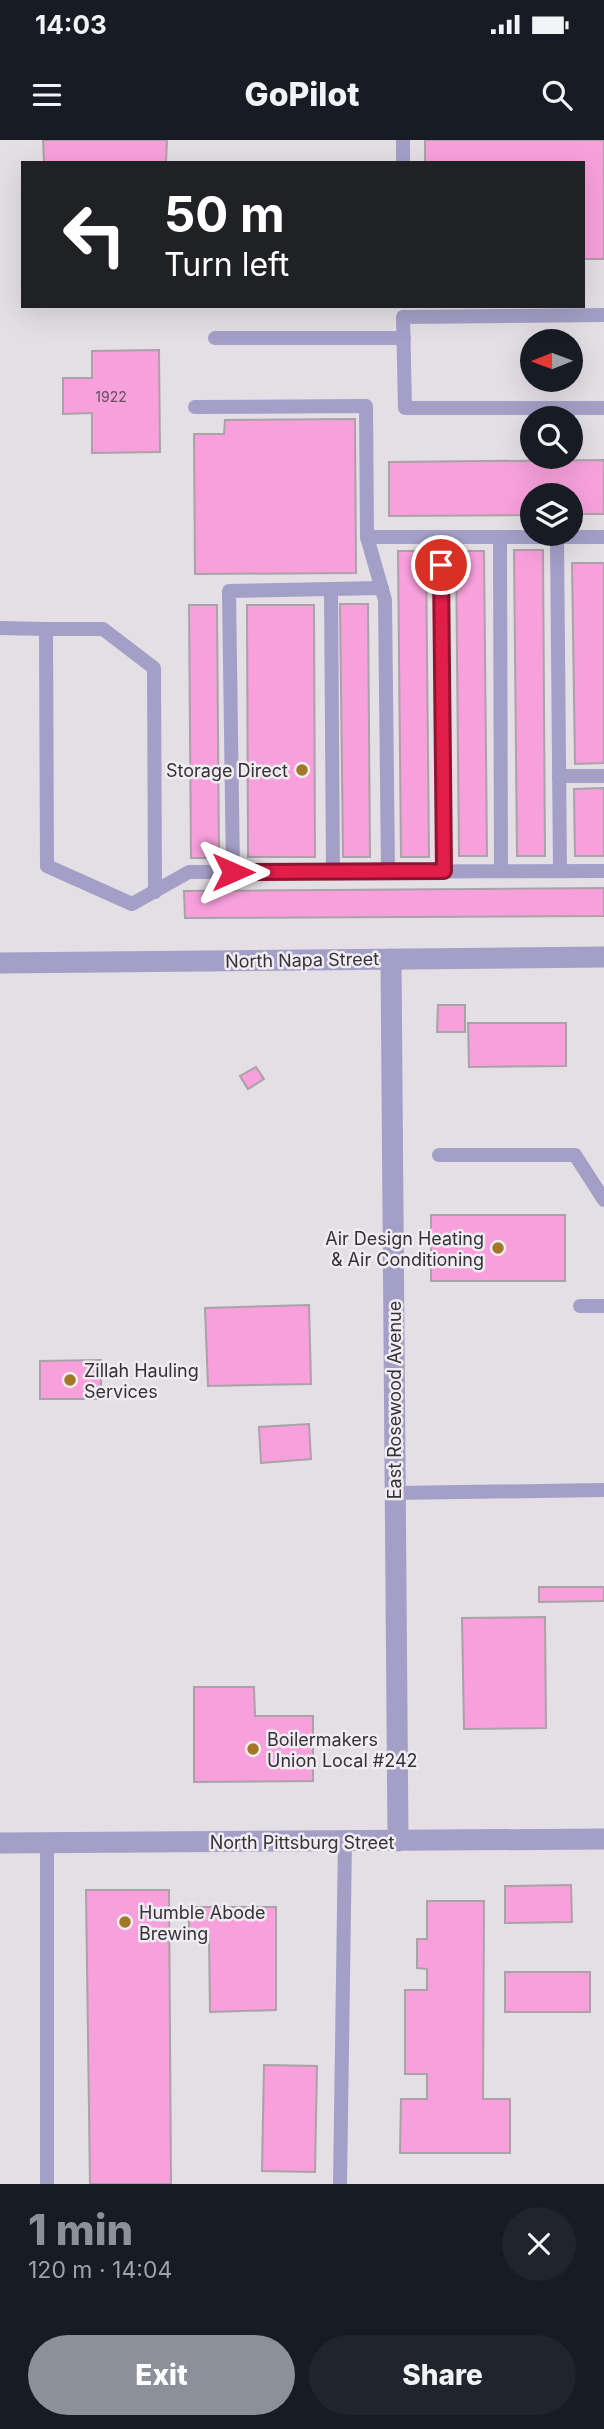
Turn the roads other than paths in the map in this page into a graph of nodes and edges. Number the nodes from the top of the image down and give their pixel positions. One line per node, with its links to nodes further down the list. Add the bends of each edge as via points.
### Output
1 (403, 140): 2 (lane)
2 (403, 161)
3 (403, 312): 4 (lane); 6 (lane)
4 (604, 315)
5 (215, 338): 6 (lane)
6 (404, 338): 8 (lane, via 405,408)
7 (195, 407): 9 (lane, via 366,406)
8 (604, 408)
9 (368, 537): 10 (lane); 16 (lane)
10 (440, 537): 11 (lane); 22 (lane)
11 (500, 537): 12 (lane); 23 (lane)
12 (520, 537)
13 (583, 537): 14 (lane)
14 (604, 537)
15 (556, 546): 20 (lane)
16 (382, 588): 17 (lane); 28 (lane)
17 (331, 589): 26 (lane, via 229,591); 27 (lane)
18 (0, 628): 19 (lane)
19 (46, 629): 29 (lane, via 103,629 154,668); 29 (lane, via 47,866 132,904)
20 (559, 776): 21 (lane); 24 (lane)
21 (604, 776)
22 (444, 871): 23 (lane); 28 (lane)
23 (501, 871): 24 (lane)
24 (561, 871): 25 (lane)
25 (604, 871)
26 (233, 872): 27 (lane); 29 (lane, via 189,872)
27 (333, 872): 28 (lane)
28 (388, 872)
29 (155, 891)
30 (604, 957): 31 (street, North Napa Street)
31 (391, 959): 32 (street, North Napa Street); 38 (street, East Rosewood Avenue)
32 (0, 963)
33 (439, 1155): 34 (lane, via 575,1155)
34 (604, 1200)
35 (580, 1306): 36 (lane)
36 (604, 1306)
37 (604, 1490): 38 (lane)
38 (395, 1493): 41 (street, East Rosewood Avenue)
39 (604, 1839): 41 (street, North Pittsburg Street)
40 (345, 1841): 41 (street, North Pittsburg Street); 43 (street, North Pittsburg Street); 45 (lane)
41 (398, 1841)
42 (0, 1843): 43 (street, North Pittsburg Street)
43 (47, 1843): 44 (lane)
44 (47, 2184)
45 (340, 2184)

